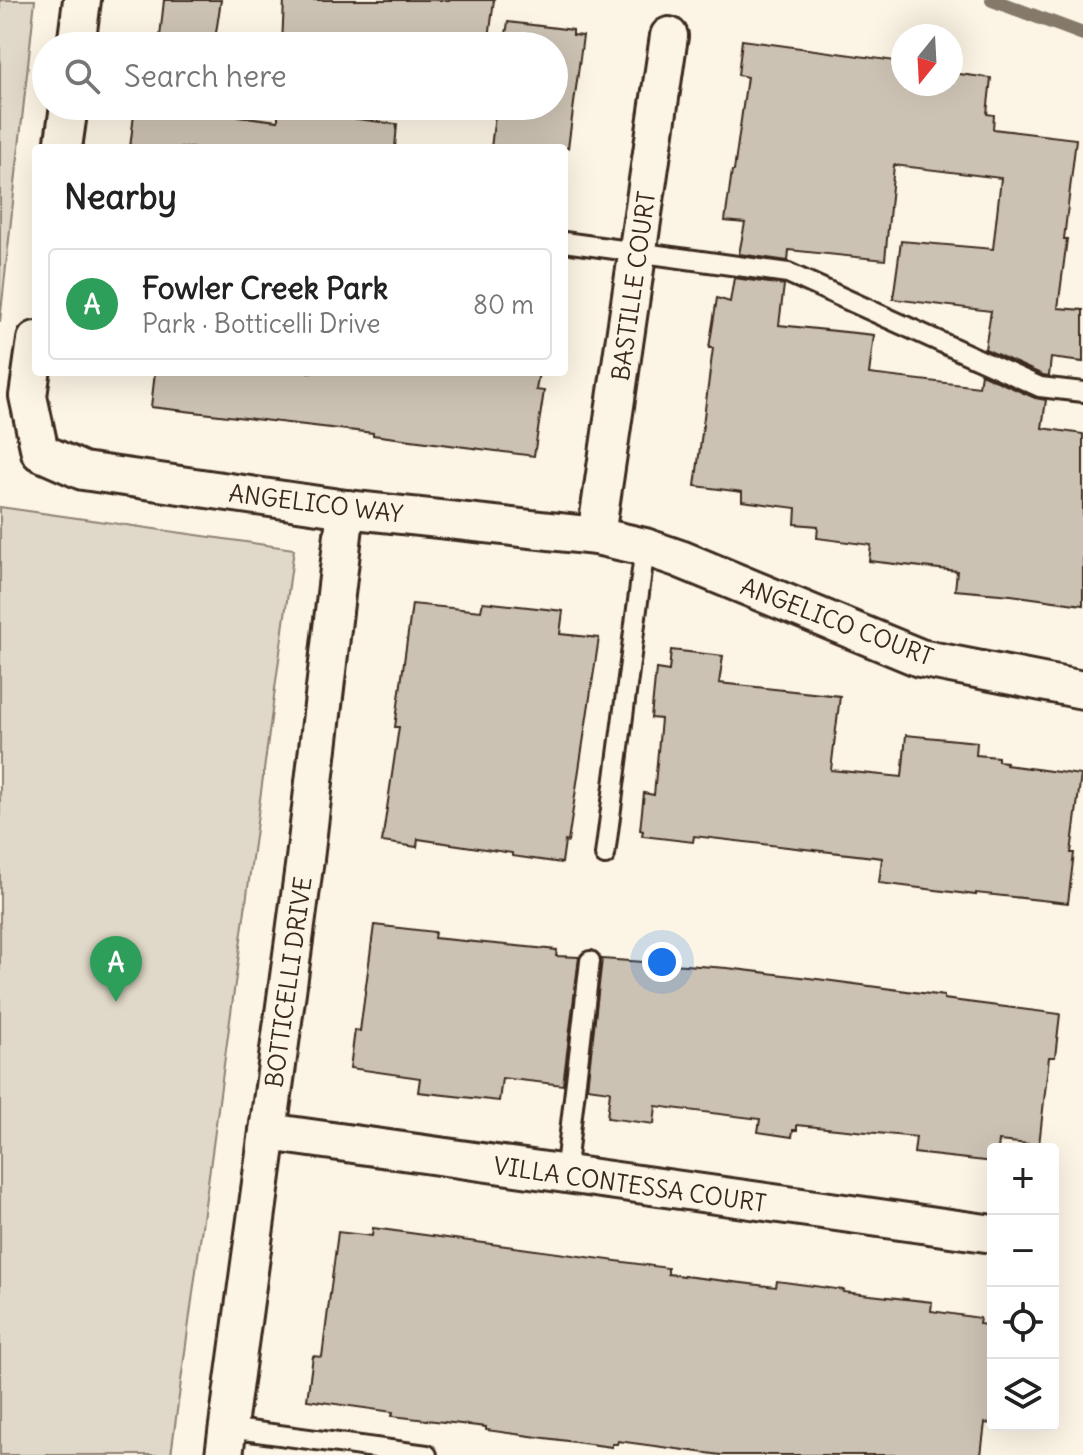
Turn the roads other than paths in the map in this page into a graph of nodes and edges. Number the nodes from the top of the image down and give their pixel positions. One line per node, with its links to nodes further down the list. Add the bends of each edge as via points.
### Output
1 (82, 0): 2 (street)
2 (78, 32)
3 (669, 36): 7 (street, BASTILLE COURT)
4 (67, 120): 5 (street)
5 (64, 144)
6 (568, 243): 7 (lane)
7 (639, 252): 9 (lane, via 788,273 1040,387); 11 (street, BASTILLE COURT)
8 (32, 368): 10 (street, ANGELICO WAY, via 28,396 40,452 83,471)
9 (1083, 392)
10 (346, 509): 11 (street, ANGELICO WAY); 16 (street, BOTTICELLI DRIVE)
11 (596, 536): 12 (street, ANGELICO COURT)
12 (645, 547): 13 (street, ANGELICO COURT, via 920,658); 14 (lane)
13 (1083, 690)
14 (605, 855)
15 (590, 961): 17 (lane)
16 (268, 1132): 17 (street, VILLA CONTESSA COURT); 19 (street, BOTTICELLI DRIVE)
17 (565, 1175): 18 (street, VILLA CONTESSA COURT)
18 (987, 1233)
19 (226, 1441): 20 (lane)
20 (427, 1455)

